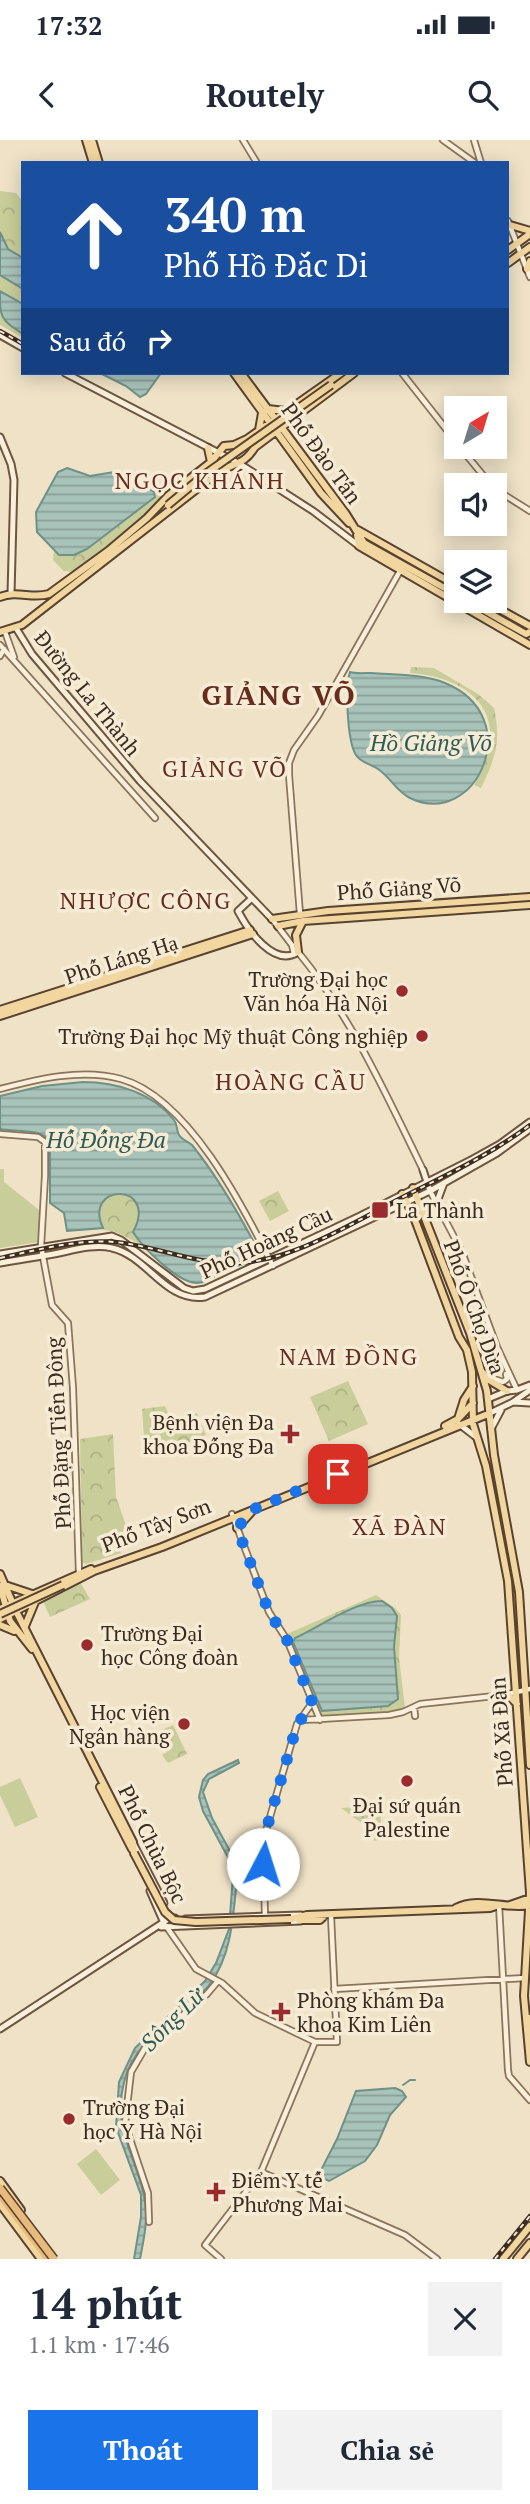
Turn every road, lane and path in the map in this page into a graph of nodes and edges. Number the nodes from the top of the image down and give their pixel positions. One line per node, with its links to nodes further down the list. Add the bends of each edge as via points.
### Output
1 (86, 140): 5 (main road)
2 (243, 140): 6 (street)
3 (443, 140): 7 (street)
4 (474, 140): 8 (street)
5 (92, 145)
6 (256, 161)
7 (472, 161)
8 (480, 161)
9 (509, 223): 10 (main road); 11 (street)
10 (530, 233): 11 (main road)
11 (517, 243): 13 (main road); 14 (street)
12 (530, 247): 14 (main road)
13 (509, 249)
14 (521, 254): 16 (main road); 17 (street)
15 (530, 261): 17 (main road)
16 (509, 262)
17 (529, 273)
18 (0, 335): 19 (main road)
19 (21, 347)
20 (69, 375): 36 (main road)
21 (236, 375): 26 (main road, Phố Đào Tấn)
22 (242, 375): 26 (main road, Phố Đào Tấn)
23 (343, 375): 25 (main road); 28 (main road); 45 (main road, bridge, via 204,475)
24 (404, 375): 30 (street)
25 (294, 405): 27 (main road); 28 (main road)
26 (265, 411): 27 (main road); 29 (main road, Phố Đào Tấn); 31 (main road)
27 (285, 411): 29 (main road)
28 (298, 416): 32 (main road); 32 (main road)
29 (273, 420): 31 (main road); 32 (main road, Phố Đào Tấn)
30 (444, 427)
31 (259, 430): 34 (main road)
32 (282, 433): 35 (main road); 46 (main road, Phố Đào Tấn)
33 (0, 437): 51 (main road, via 14,480)
34 (247, 439): 35 (main road); 37 (main road, via 224,446)
35 (255, 447): 40 (main road)
36 (208, 448): 37 (main road); 39 (main road)
37 (219, 454): 39 (main road); 40 (main road)
38 (470, 459): 41 (street)
39 (209, 464): 42 (main road); 45 (main road, via 169,495)
40 (240, 464): 42 (main road); 47 (main road)
41 (481, 473)
42 (216, 474): 45 (main road)
43 (507, 497): 44 (street)
44 (530, 511)
45 (149, 521): 53 (main road)
46 (356, 529): 47 (main road); 49 (main road); 50 (main road, via 364,543)
47 (359, 546): 48 (main road)
48 (400, 571): 50 (main road); 71 (street, via 290,758)
49 (444, 579)
50 (442, 591): 59 (main road)
51 (11, 594): 52 (main road); 53 (main road)
52 (0, 597)
53 (50, 597): 56 (main road)
54 (492, 613): 57 (main road)
55 (502, 613): 57 (main road)
56 (16, 628): 58 (main road); 65 (main road, Đường La Thành, via 32,654 136,776)
57 (529, 631)
58 (2, 632): 62 (street)
59 (530, 645)
60 (2, 647): 61 (street); 62 (street)
61 (0, 656)
62 (16, 661): 63 (street)
63 (155, 818)
64 (530, 897): 66 (main road, Phố Giảng Võ)
65 (252, 898): 72 (main road, Đường La Thành); 74 (main road, via 238,911)
66 (486, 900): 67 (main road, Phố Giảng Võ); 69 (main road)
67 (405, 904): 70 (main road); 71 (main road, Phố Giảng Võ)
68 (530, 905): 69 (main road, Phố Giảng Võ)
69 (487, 908): 70 (main road, Phố Giảng Võ)
70 (406, 914): 71 (main road, Phố Giảng Võ)
71 (301, 918): 72 (main road, Phố Giảng Võ); 73 (main road, Phố Giảng Võ); 75 (main road)
72 (272, 919): 73 (street, Đường La Thành)
73 (278, 926): 75 (street, Đường La Thành)
74 (251, 932): 75 (main road, via 278,954 287,958); 76 (main road, Phố Láng Hạ)
75 (296, 953): 85 (street, Đường La Thành, via 341,1014)
76 (19, 1007): 77 (main road, Phố Láng Hạ); 78 (main road, Phố Láng Hạ)
77 (0, 1010)
78 (0, 1016)
79 (0, 1089): 99 (street, via 90,1075 121,1079 151,1093 190,1128 241,1206)
80 (530, 1122): 82 (main road)
81 (530, 1129): 82 (main road)
82 (520, 1133): 84 (main road)
83 (0, 1134): 96 (street, via 38,1137 45,1142)
84 (475, 1162): 86 (main road, Phố Hoàng Cầu); 88 (main road, Phố Hoàng Cầu)
85 (424, 1172): 86 (main road); 87 (main road, Đường La Thành)
86 (438, 1177): 87 (main road, Phố Hoàng Cầu)
87 (428, 1182): 89 (main road, Phố Hoàng Cầu); 90 (main road, Đường La Thành)
88 (444, 1183): 90 (main road, Phố Hoàng Cầu); 94 (main road)
89 (413, 1188): 91 (main road, Phố Hoàng Cầu); 92 (main road, Phố Ô Chợ Dừa)
90 (432, 1190): 92 (main road, Phố Hoàng Cầu); 94 (street, Đường La Thành)
91 (402, 1194): 93 (main road, Phố Ô Chợ Dừa); 95 (main road, Phố Hoàng Cầu)
92 (418, 1196): 93 (main road, Phố Hoàng Cầu); 101 (main road, Phố Ô Chợ Dừa)
93 (405, 1202): 95 (main road, Phố Hoàng Cầu); 103 (main road, Phố Ô Chợ Dừa)
94 (438, 1202): 107 (street, Đường La Thành, via 463,1252)
95 (329, 1235): 99 (main road, Phố Hoàng Cầu); 102 (main road, Phố Hoàng Cầu)
96 (41, 1246): 97 (main road, Phố Hoàng Cầu); 98 (street, Phố Đặng Tiến Đông); 104 (main road, Phố Hoàng Cầu, via 115,1237)
97 (0, 1254)
98 (42, 1256): 100 (main road, Phố Hoàng Cầu); 104 (main road, Phố Hoàng Cầu, via 90,1247 115,1248 177,1292); 129 (street, Phố Đặng Tiến Đông, via 52,1305 68,1323)
99 (269, 1260): 102 (street); 104 (main road, Phố Hoàng Cầu)
100 (0, 1263)
101 (442, 1264): 103 (main road); 105 (main road, Phố Ô Chợ Dừa)
102 (273, 1266): 104 (main road, Phố Hoàng Cầu, via 209,1296)
103 (434, 1268): 106 (main road, Phố Ô Chợ Dừa)
104 (190, 1294)
105 (472, 1340): 106 (main road); 108 (main road, Phố Ô Chợ Dừa)
106 (463, 1343): 109 (main road, Phố Ô Chợ Dừa)
107 (505, 1366): 108 (street, via 507,1379 503,1382); 113 (street, Đường La Thành)
108 (482, 1372): 112 (main road); 114 (main road, Phố Ô Chợ Dừa)
109 (472, 1385): 117 (main road, Phố Ô Chợ Dừa); 121 (main road)
110 (530, 1385): 113 (main road)
111 (530, 1390): 113 (main road)
112 (507, 1391): 113 (main road); 114 (main road)
113 (518, 1393): 115 (main road); 116 (main road)
114 (488, 1399): 117 (main road); 119 (main road, Phố Xã Đàn)
115 (530, 1401): 116 (main road)
116 (513, 1402): 118 (main road)
117 (474, 1403): 120 (main road, Phố Xã Đàn); 121 (main road)
118 (503, 1408): 119 (main road); 122 (main road)
119 (488, 1414): 120 (main road, Phố Tây Sơn); 122 (main road, Phố Xã Đàn)
120 (473, 1419): 121 (main road, Phố Tây Sơn); 123 (main road, Phố Xã Đàn)
121 (459, 1422): 123 (main road); 125 (main road, Phố Tây Sơn)
122 (491, 1429): 124 (main road, Phố Xã Đàn)
123 (479, 1441): 124 (main road, Phố Xã Đàn)
124 (496, 1490): 142 (main road, Phố Xã Đàn, via 517,1573); 143 (main road, Phố Xã Đàn)
125 (255, 1507): 126 (main road, Phố Tây Sơn); 127 (main road)
126 (232, 1516): 127 (street); 128 (main road, Phố Tây Sơn)
127 (237, 1528): 141 (street, via 269,1612)
128 (113, 1562): 129 (main road, Phố Tây Sơn); 131 (main road, Phố Tây Sơn)
129 (79, 1573): 131 (main road, Phố Tây Sơn)
130 (0, 1574): 132 (main road)
131 (70, 1580): 133 (main road, Phố Tây Sơn); 134 (main road, Phố Tây Sơn, bridge)
132 (2, 1588): 133 (main road); 134 (main road)
133 (31, 1597): 134 (main road, Phố Tây Sơn); 135 (main road, Phố Tây Sơn); 138 (main road)
134 (4, 1610): 135 (main road, Phố Chùa Bộc); 136 (main road, Phố Chùa Bộc)
135 (16, 1611): 136 (main road, Phố Tây Sơn); 138 (main road, Phố Chùa Bộc)
136 (9, 1615): 140 (main road, Phố Chùa Bộc)
137 (0, 1625): 140 (main road)
138 (24, 1626): 154 (main road, Phố Chùa Bộc)
139 (286, 1631): 141 (street)
140 (17, 1632): 154 (main road, Phố Chùa Bộc, via 31,1648)
141 (285, 1637): 145 (street)
142 (528, 1690): 143 (street); 153 (main road, Phố Xã Đàn)
143 (517, 1693): 144 (street); 146 (main road, Phố Xã Đàn)
144 (507, 1694): 146 (main road); 147 (street)
145 (312, 1702): 149 (street); 150 (street)
146 (517, 1704): 156 (main road, Phố Xã Đàn)
147 (414, 1707): 148 (street); 150 (street, via 389,1715)
148 (415, 1716)
149 (302, 1720): 150 (street); 152 (street)
150 (320, 1720)
151 (288, 1731): 152 (street)
152 (294, 1735): 164 (street, via 263,1841)
153 (530, 1765)
154 (96, 1774): 155 (main road, Phố Chùa Bộc)
155 (131, 1843): 160 (main road, Phố Chùa Bộc); 168 (main road, bridge, via 164,1912 174,1920)
156 (528, 1844): 157 (main road, Phố Xã Đàn)
157 (529, 1884): 158 (main road, Phố Xã Đàn); 159 (main road)
158 (530, 1898): 159 (main road); 162 (main road, Phố Xã Đàn)
159 (514, 1904): 161 (main road); 162 (main road); 165 (main road)
160 (160, 1905): 166 (main road, Phố Chùa Bộc); 170 (main road, Phố Chùa Bộc)
161 (499, 1905): 163 (main road); 172 (street)
162 (530, 1905): 165 (main road, Phố Xã Đàn)
163 (327, 1916): 168 (main road); 175 (street)
164 (265, 1917): 167 (main road, bridge); 168 (main road)
165 (529, 1917): 171 (main road, Phố Xã Đàn)
166 (170, 1918): 167 (main road); 170 (main road, Phố Chùa Bộc)
167 (192, 1918): 169 (main road)
168 (308, 1918): 169 (main road, bridge)
169 (193, 1926): 170 (main road)
170 (168, 1927): 173 (street, via 194,1967); 176 (main road, via 158,1927)
171 (525, 1978): 172 (street); 174 (main road, Phố Xã Đàn)
172 (503, 1979): 175 (street); 180 (street, via 509,2076)
173 (216, 1980): 178 (street, via 255,2013); 185 (street, via 212,1989 145,2049 132,2068 125,2124 149,2199)
174 (526, 1988): 177 (main road); 179 (main road, Phố Xã Đàn)
175 (334, 1989): 178 (street, via 337,2042)
176 (0, 2029)
177 (530, 2031)
178 (315, 2042): 181 (street)
179 (530, 2062)
180 (530, 2100)
181 (261, 2172): 191 (street, via 205,2245); 192 (street, via 363,2215)
182 (0, 2181): 183 (main road)
183 (1, 2191): 189 (highway, bridge); 190 (highway, bridge)
184 (0, 2204): 188 (main road)
185 (149, 2222)
186 (530, 2226): 193 (main road)
187 (530, 2242): 194 (main road)
188 (41, 2259)
189 (48, 2259)
190 (56, 2259)
191 (221, 2259)
192 (437, 2259)
193 (503, 2259)
194 (517, 2259)

